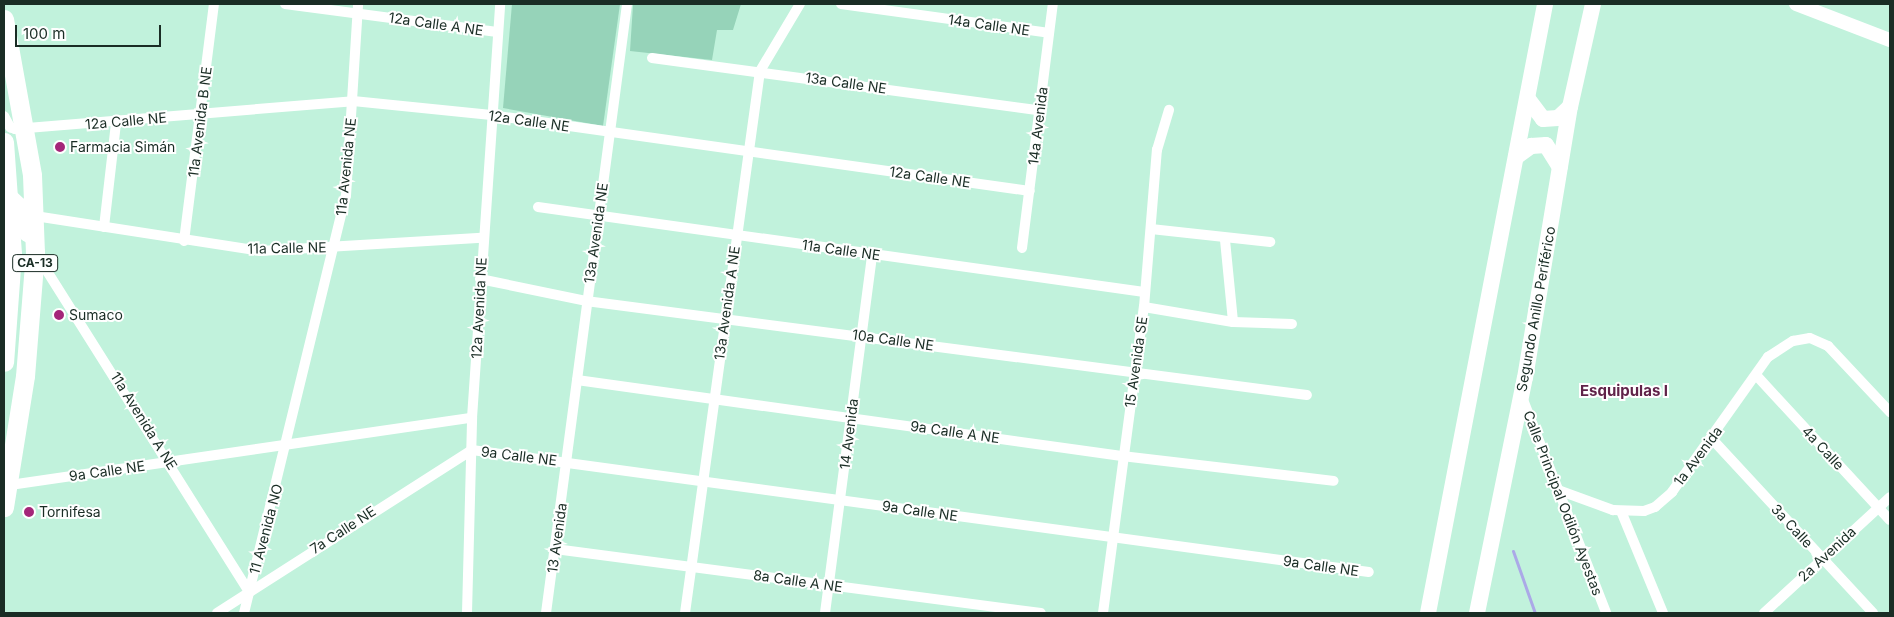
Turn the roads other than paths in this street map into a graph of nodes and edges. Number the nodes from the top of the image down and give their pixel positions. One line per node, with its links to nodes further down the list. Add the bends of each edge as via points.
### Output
1 (214, 4): 23 (street, 11a Avenida B NE)
2 (285, 4): 11 (street, 12a Calle A NE)
3 (500, 4): 13 (street, 12a Avenida NE)
4 (627, 4): 28 (street, 13a Avenida NE)
5 (800, 4): 17 (street, 13a Avenida A NE)
6 (841, 4): 14 (street, 14a Calle NE)
7 (1053, 4): 14 (street, 14a Avenida)
8 (1545, 4): 18 (main road)
9 (1593, 4): 20 (main road, Segundo Anillo Periférico)
10 (1796, 4): 15 (street)
11 (357, 8): 13 (street, 12a Calle A NE); 19 (street, 11a Avenida NE)
12 (4, 19): 27 (highway, CA-13)
13 (497, 32): 24 (street, 12a Avenida NE)
14 (1049, 33): 21 (street, 14a Avenida)
15 (1890, 40)
16 (652, 58): 17 (street, 13a Calle NE)
17 (760, 71): 21 (street, 13a Calle NE); 30 (street, 13a Avenida A NE)
18 (1528, 99): 20 (main road, via 1543,119 1558,118); 31 (main road)
19 (353, 101): 23 (street, 12a Calle NE); 24 (street, 12a Calle NE); 46 (street, 11a Avenida NE, via 346,196)
20 (1570, 107): 32 (main road, Segundo Anillo Periférico)
21 (1040, 110): 34 (street, 14a Avenida)
22 (1168, 110): 39 (street, 15 Avenida SE, via 1157,150)
23 (202, 114): 26 (street, 12a Calle NE); 43 (street, 11a Avenida B NE)
24 (490, 115): 28 (street, 12a Calle NE); 41 (street, 12a Avenida NE)
25 (4, 116): 27 (street, via 10,128)
26 (116, 123): 27 (street, 12a Calle NE); 38 (street)
27 (26, 128): 36 (highway, CA-13)
28 (611, 133): 30 (street, 12a Calle NE); 37 (street, 13a Avenida NE)
29 (4, 142): 33 (highway, CA-13)
30 (749, 153): 34 (street, 12a Calle NE); 40 (street, 13a Avenida A NE)
31 (1516, 157): 32 (main road, via 1531,146 1546,145); 101 (main road)
32 (1560, 167): 63 (main road, Segundo Anillo Periférico)
33 (6, 190): 45 (street, 11a Avenida A NE, via 21,202 25,236); 48 (highway, CA-13)
34 (1030, 191): 47 (street, 14a Avenida)
35 (538, 207): 37 (street, 11a Calle NE)
36 (35, 216): 38 (street, 11a Calle NE); 45 (highway, CA-13)
37 (598, 216): 40 (street, 11a Calle NE); 52 (street, 13a Avenida NE)
38 (104, 227): 43 (street, 11a Calle NE)
39 (1151, 229): 42 (street, via 1187,231); 51 (street, 15 Avenida SE)
40 (736, 235): 49 (street, 11a Calle NE); 54 (street, 13a Avenida A NE)
41 (482, 238): 46 (street, 11a Calle NE); 50 (street, 12a Avenida NE)
42 (1225, 240): 44 (street); 56 (street)
43 (184, 241): 46 (street, 11a Calle NE, via 260,251)
44 (1270, 242)
45 (35, 247): 73 (street, 11a Avenida A NE); 77 (highway, CA-13, via 25,376)
46 (334, 248): 70 (street, 11a Avenida NE)
47 (1022, 248)
48 (8, 253): 55 (highway, CA-13)
49 (872, 254): 51 (street, 11a Calle NE); 58 (street, 14 Avenida)
50 (480, 279): 52 (street, 10a Calle NE); 68 (street, 12a Avenida NE)
51 (1144, 292): 53 (street, 15 Avenida SE)
52 (586, 300): 54 (street, 10a Calle NE); 62 (street, 13a Avenida NE)
53 (1144, 307): 56 (street); 60 (street, 15 Avenida SE)
54 (724, 316): 58 (street, 10a Calle NE); 65 (street, 13a Avenida A NE)
55 (6, 321): 59 (highway, CA-13)
56 (1233, 322): 57 (street)
57 (1292, 324)
58 (862, 335): 60 (street, 10a Calle NE); 67 (street, 14 Avenida)
59 (4, 362)
60 (1135, 374): 64 (street, 10a Calle NE); 72 (street, 15 Avenida SE)
61 (1756, 375): 66 (street, 1a Avenida, via 1768,357 1793,341 1810,338 1828,346); 69 (street, 1a Avenida); 82 (street, 4a Calle)
62 (577, 380): 65 (street, 9a Calle A NE); 74 (street, 13a Avenida NE)
63 (1521, 393): 78 (street, Calle Principal Odilón Ayestas); 102 (main road, Segundo Anillo Periférico)
64 (1307, 395)
65 (716, 398): 67 (street, 9a Calle A NE); 75 (street, 13a Avenida A NE)
66 (1890, 412)
67 (851, 416): 72 (street, 9a Calle A NE); 80 (street, 14 Avenida)
68 (472, 418): 70 (street, 9a Calle NE); 71 (street, 12a Avenida NE)
69 (1712, 439): 83 (street, 1a Avenida, via 1662,502 1644,511); 87 (street, 3a Calle)
70 (288, 444): 73 (street, 9a Calle NE); 91 (street, 11 Avenida NO)
71 (472, 450): 74 (street, 9a Calle NE); 91 (street, 7a Calle NE); 95 (street, 12a Avenida NE)
72 (1122, 456): 76 (street, 9a Calle A NE); 85 (street, 15 Avenida SE)
73 (170, 462): 77 (street, 9a Calle NE); 91 (street, 11a Avenida A NE)
74 (567, 462): 75 (street, 9a Calle NE); 86 (street, 13 Avenida)
75 (704, 481): 80 (street, 9a Calle NE); 88 (street, 13a Avenida A NE)
76 (1334, 481)
77 (10, 485): 81 (highway, CA-13)
78 (1558, 490): 83 (street, 1a Avenida); 103 (street, Calle Principal Odilón Ayestas)
79 (1890, 497): 82 (street, 2a Avenida)
80 (840, 500): 85 (street, 9a Calle NE); 90 (street, 14 Avenida)
81 (4, 507)
82 (1878, 507): 84 (street, 4a Calle); 87 (street, 2a Avenida)
83 (1621, 511): 104 (street)
84 (1890, 520)
85 (1113, 537): 89 (street, 9a Calle NE); 100 (street, 15 Avenida SE)
86 (555, 548): 88 (street, 8a Calle A NE); 96 (street, 13 Avenida)
87 (1822, 558): 92 (street, 2a Avenida); 105 (street, 3a Calle)
88 (691, 567): 90 (street, 8a Calle A NE); 97 (street, 13a Avenida A NE)
89 (1369, 572)
90 (829, 585): 98 (street, 14 Avenida); 99 (street, 8a Calle A NE)
91 (249, 592): 93 (street, 7a Calle NE); 94 (street, 11 Avenida NO)
92 (1770, 611)
93 (217, 613)
94 (244, 613)
95 (467, 613)
96 (546, 613)
97 (685, 613)
98 (825, 613)
99 (1041, 613)
100 (1103, 613)
101 (1428, 613)
102 (1477, 613)
103 (1606, 613)
104 (1663, 613)
105 (1873, 613)

